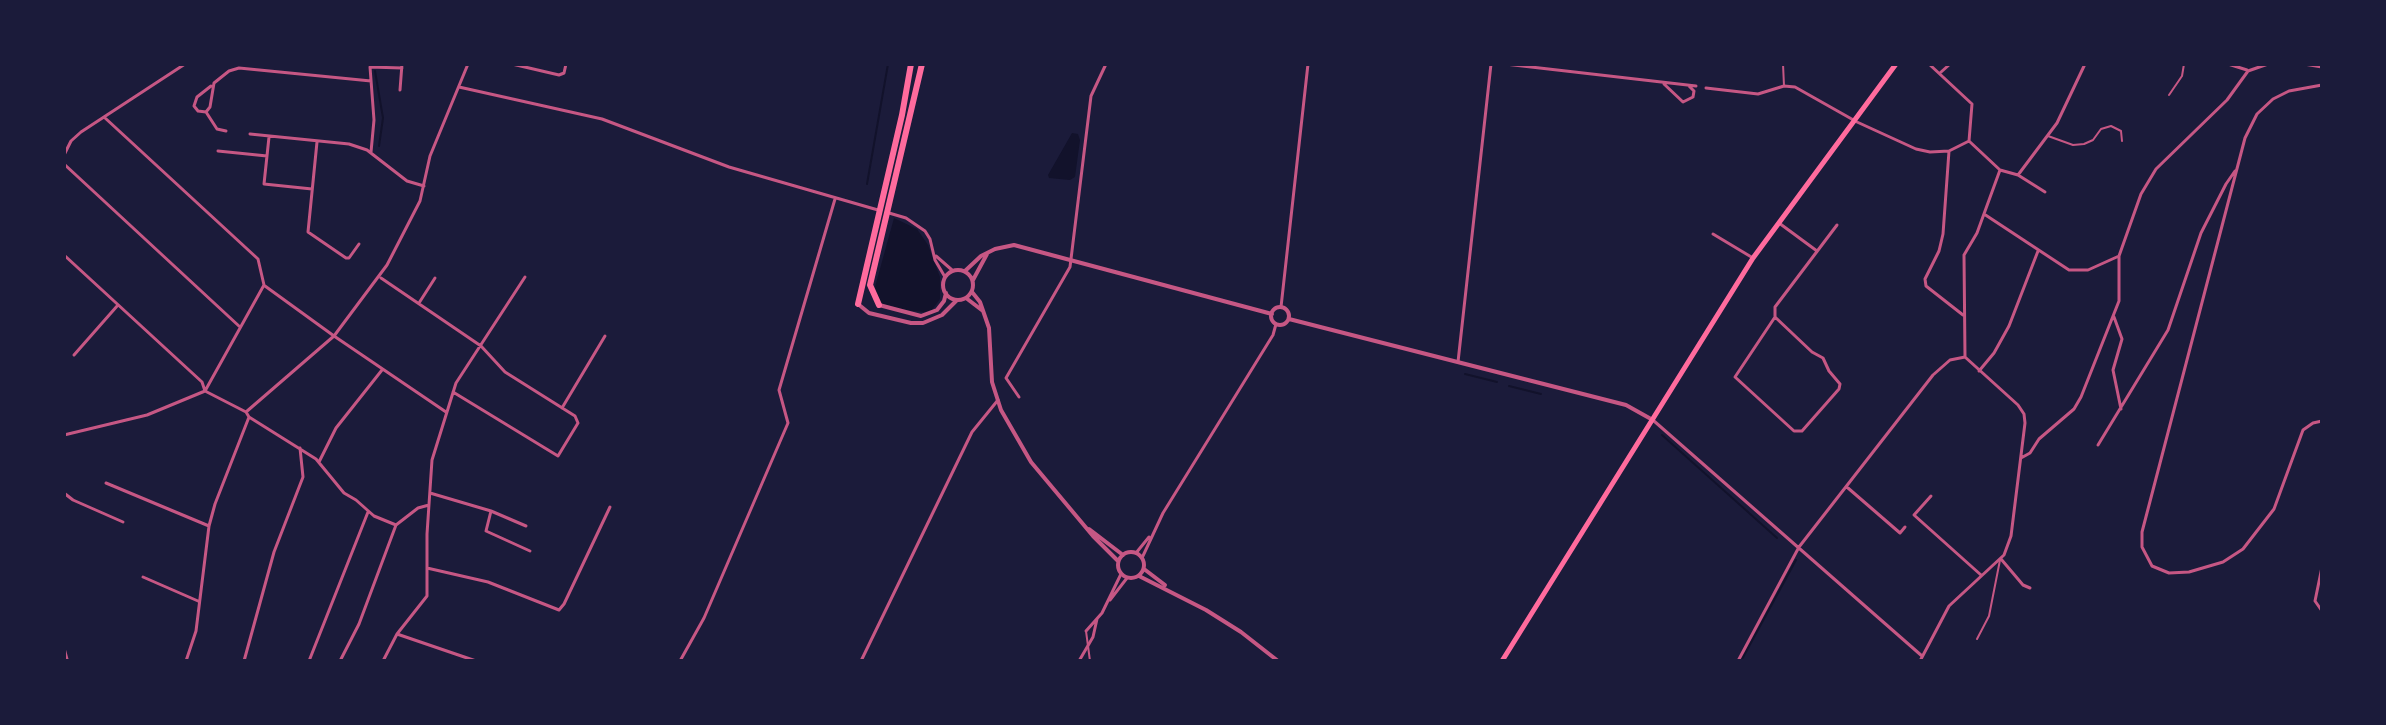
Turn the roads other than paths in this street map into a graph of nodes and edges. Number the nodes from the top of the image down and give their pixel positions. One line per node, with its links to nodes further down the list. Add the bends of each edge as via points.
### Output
1 (185, 64): 36 (street)
2 (468, 64): 31 (street)
3 (512, 64): 4 (street, via 559,75)
4 (566, 64)
5 (911, 64): 58 (highway)
6 (922, 64): 58 (highway)
7 (1106, 64): 72 (street, via 1091,96)
8 (1308, 64): 89 (street)
9 (1491, 64): 103 (street)
10 (1505, 64): 25 (street)
11 (1783, 64): 30 (lane)
12 (1896, 64): 37 (main road)
13 (1929, 64): 23 (street)
14 (1950, 64): 23 (street)
15 (2085, 64): 40 (street)
16 (2184, 64): 34 (lane)
17 (2228, 64): 22 (street)
18 (2268, 64): 22 (street)
19 (2304, 64): 21 (street)
20 (402, 66): 24 (street, via 370,67); 33 (street)
21 (2322, 67)
22 (2248, 71): 70 (street, via 2227,100 2156,169 2141,194)
23 (1940, 73): 43 (street, via 1972,104)
24 (371, 81): 26 (street, via 241,68); 47 (street)
25 (1662, 82): 28 (street); 28 (street, via 1683,102 1693,97)
26 (214, 83): 35 (street); 35 (street, via 194,102 198,111)
27 (2322, 85): 51 (street, via 2289,91 2266,105 2251,125)
28 (1689, 86): 29 (street)
29 (1696, 86)
30 (1784, 86): 32 (street, via 1758,94); 37 (street)
31 (459, 87): 54 (street, via 430,156); 57 (street, via 602,119 729,167)
32 (1706, 88)
33 (400, 90)
34 (2169, 95)
35 (206, 112): 38 (street, via 217,129)
36 (104, 117): 48 (street, via 71,141); 80 (street, via 258,259)
37 (1853, 120): 46 (street, via 1916,149); 61 (main road)
38 (226, 131)
39 (250, 134): 41 (street)
40 (2048, 136): 44 (lane, via 2084,144 2111,126 2121,131); 53 (street)
41 (269, 137): 42 (street); 49 (street)
42 (317, 141): 47 (street); 55 (street)
43 (1969, 141): 46 (street); 52 (street)
44 (2122, 141)
45 (218, 151): 49 (street)
46 (1949, 151): 92 (street, via 1943,234 1925,279 1926,286)
47 (371, 152): 54 (street, via 407,181)
48 (64, 155)
49 (267, 156): 55 (street, via 264,184)
50 (64, 164): 97 (street)
51 (2236, 169): 111 (street, via 2201,233 2168,330); 116 (street, via 2142,532 2142,547 2152,566 2169,573 2189,572 2223,562 2243,549 2274,509 2303,430)
52 (2000, 170): 53 (street); 59 (street)
53 (2018, 175): 56 (street)
54 (424, 186): 75 (street)
55 (312, 189): 64 (street, via 308,232 348,258)
56 (2045, 192)
57 (835, 199): 69 (street, via 917,224); 172 (street, via 779,390 788,423 704,618)
58 (886, 203): 60 (highway)
59 (1984, 214): 66 (street); 92 (street, via 1964,255)
60 (882, 218): 86 (highway); 88 (highway, via 870,285)
61 (1779, 223): 65 (street); 71 (main road)
62 (1837, 225): 65 (street)
63 (1713, 234): 71 (street)
64 (359, 244)
65 (1817, 251): 93 (street, via 1775,307)
66 (2038, 251): 70 (street, via 2078,271); 105 (street, via 2009,326)
67 (987, 254): 72 (street, via 1014,245); 74 (street); 79 (street)
68 (64, 255): 87 (street)
69 (936, 256): 73 (street); 77 (street)
70 (2119, 256): 94 (street)
71 (1753, 258): 115 (main road)
72 (1072, 260): 91 (street); 108 (street, via 1006,378)
73 (952, 270): 74 (street); 77 (street)
74 (965, 271): 79 (street)
75 (379, 277): 85 (street); 98 (street)
76 (525, 277): 100 (street)
77 (945, 277): 82 (street)
78 (435, 278): 85 (street)
79 (973, 280): 81 (street)
80 (264, 285): 97 (street); 98 (street)
81 (972, 292): 83 (street); 90 (street)
82 (946, 293): 84 (street); 88 (street, via 937,310 921,316)
83 (966, 298): 84 (street); 90 (street)
84 (957, 300): 86 (street, via 942,315 923,323 869,313)
85 (419, 303): 100 (street)
86 (858, 304)
87 (118, 305): 101 (street); 106 (street, via 202,382)
88 (879, 305)
89 (1281, 307): 91 (street); 95 (street)
90 (984, 313): 109 (street)
91 (1272, 314): 96 (street)
92 (1963, 315): 102 (street)
93 (1775, 317): 93 (street, via 1735,377 1794,431 1802,431 1840,384 1823,358)
94 (2114, 317): 111 (street, via 2122,339 2113,370); 120 (street, via 2074,409)
95 (1289, 319): 96 (street); 103 (street)
96 (1276, 324): 137 (street)
97 (240, 327): 106 (street)
98 (334, 336): 104 (street); 112 (street)
99 (605, 336): 110 (street)
100 (481, 346): 107 (street); 110 (street, via 505,372)
101 (74, 355)
102 (1965, 357): 105 (street); 123 (street, via 1950,360 1933,375)
103 (1458, 362): 115 (street, via 1626,405)
104 (383, 369): 113 (street); 121 (street, via 336,428)
105 (1979, 371): 120 (street, via 2024,414)
106 (205, 391): 112 (street); 117 (street, via 147,415)
107 (453, 392): 110 (street, via 558,456 578,423); 113 (street)
108 (1019, 397)
109 (998, 400): 133 (street, via 1031,462); 173 (street, via 972,432)
110 (562, 408)
111 (2121, 409): 118 (street)
112 (246, 412): 114 (street)
113 (446, 412): 125 (street, via 432,460)
114 (249, 417): 119 (street); 134 (street)
115 (1651, 419): 138 (street); 177 (main road)
116 (2322, 421)
117 (64, 435)
118 (2098, 445)
119 (300, 448): 121 (street); 167 (street, via 303,477 263,587)
120 (2021, 458): 143 (street, via 2011,536)
121 (319, 462): 130 (street)
122 (106, 483): 134 (street)
123 (1847, 487): 136 (street, via 1900,533); 138 (street)
124 (64, 493): 131 (street)
125 (430, 493): 127 (street); 129 (street)
126 (1931, 496): 149 (street, via 1914,515)
127 (429, 505): 132 (street); 146 (street)
128 (610, 507): 146 (street, via 561,609 488,582)
129 (491, 511): 135 (street); 139 (street, via 486,531)
130 (368, 512): 132 (street); 168 (street)
131 (123, 522)
132 (396, 525): 169 (street)
133 (1083, 525): 141 (street); 144 (street)
134 (209, 526): 155 (street)
135 (526, 526)
136 (1905, 527)
137 (1151, 534): 140 (street); 142 (street)
138 (1799, 547): 164 (street); 178 (street)
139 (530, 551)
140 (1136, 553): 141 (street); 142 (street)
141 (1123, 555): 144 (street)
142 (1142, 558): 147 (street)
143 (2001, 559): 149 (street); 153 (street); 161 (lane, via 1989,616)
144 (1118, 561): 148 (street)
145 (2322, 567): 157 (street, via 2315,601)
146 (427, 568): 160 (street, via 424,602)
147 (1144, 569): 150 (street); 154 (street)
148 (1121, 574): 152 (street); 156 (street)
149 (1981, 575): 164 (street, via 1949,606)
150 (1139, 576): 152 (street); 154 (street)
151 (143, 577): 155 (street)
152 (1127, 578): 156 (street)
153 (2030, 588)
154 (1173, 592): 176 (street)
155 (199, 602): 166 (street)
156 (1107, 603): 158 (street)
157 (2322, 611)
158 (1097, 619): 159 (street); 162 (street)
159 (1086, 631): 162 (lane)
160 (397, 634): 170 (street); 171 (street)
161 (1977, 639)
162 (1087, 647): 174 (street); 175 (lane)
163 (64, 650): 165 (street)
164 (1921, 659)
165 (67, 661)
166 (186, 661)
167 (244, 661)
168 (309, 661)
169 (340, 661)
170 (383, 661)
171 (476, 661)
172 (680, 661)
173 (861, 661)
174 (1079, 661)
175 (1090, 661)
176 (1278, 661)
177 (1502, 661)
178 (1738, 661)

